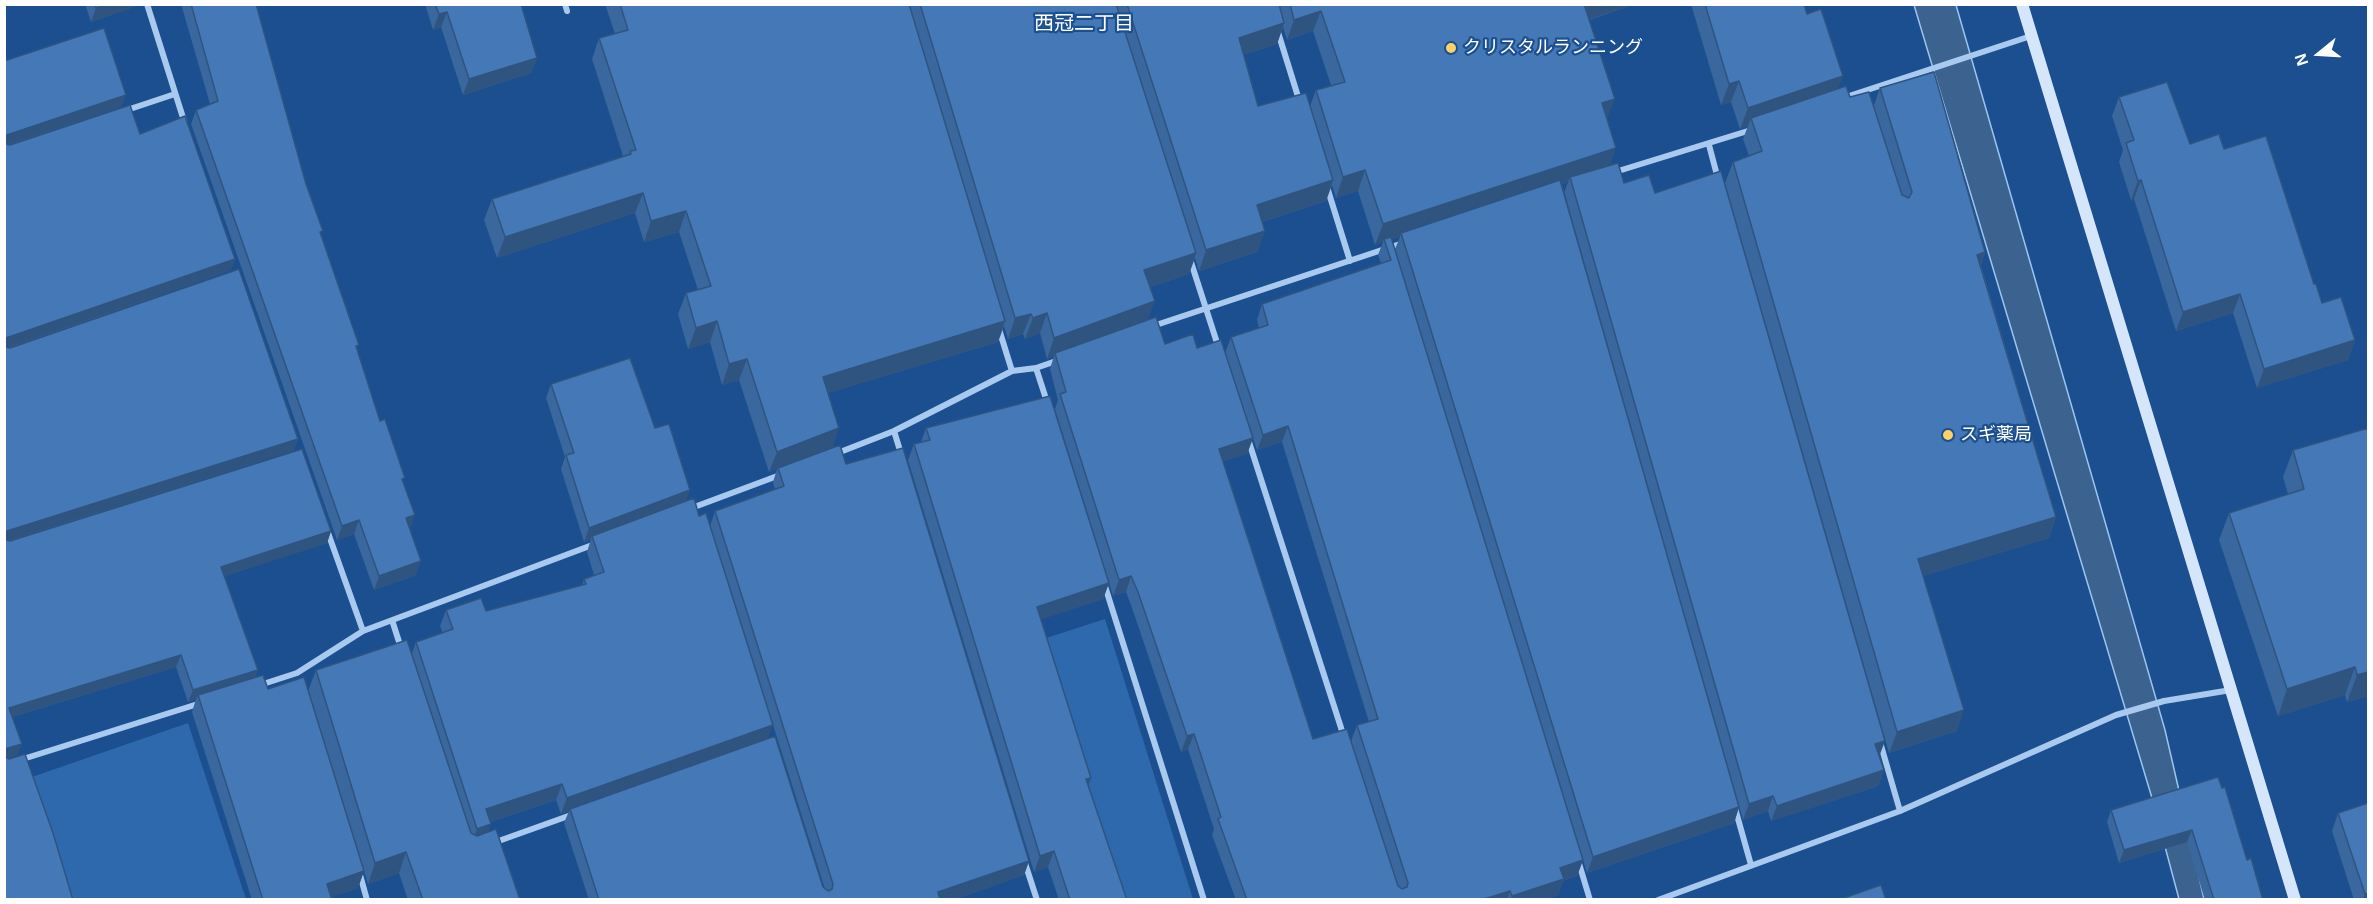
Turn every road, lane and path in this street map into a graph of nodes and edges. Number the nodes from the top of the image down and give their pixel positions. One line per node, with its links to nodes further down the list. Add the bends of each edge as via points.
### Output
1 (147, 4): 6 (street)
2 (2022, 4): 4 (street)
3 (1273, 16): 10 (street)
4 (2031, 36): 5 (street); 47 (street)
5 (1861, 92): 7 (street); 8 (street)
6 (175, 94): 9 (street); 12 (street)
7 (1839, 99)
8 (1865, 103)
9 (118, 113)
10 (1304, 116)
11 (1763, 126): 13 (street)
12 (186, 128)
13 (1708, 145): 14 (street); 16 (street)
14 (1612, 173)
15 (1325, 183): 21 (street)
16 (1722, 191)
17 (1412, 240): 18 (street)
18 (1389, 247): 20 (street); 21 (street)
19 (1187, 251): 22 (street)
20 (1393, 259)
21 (1350, 261): 22 (street)
22 (1206, 307): 24 (street); 25 (street)
23 (995, 314): 28 (street)
24 (1149, 327)
25 (1221, 354)
26 (1070, 356): 27 (street)
27 (1036, 368): 28 (street); 29 (street)
28 (1012, 371): 30 (street)
29 (1050, 413)
30 (894, 431): 32 (street); 33 (street)
31 (1246, 433): 50 (street)
32 (829, 456)
33 (905, 466)
34 (785, 473): 35 (street)
35 (698, 506): 36 (street); 37 (street)
36 (676, 514)
37 (701, 517)
38 (323, 520): 42 (street)
39 (600, 542): 41 (street)
40 (1100, 572): 62 (street)
41 (392, 620): 42 (street); 43 (street)
42 (363, 631): 44 (street)
43 (403, 653)
44 (297, 673): 45 (street); 46 (street)
45 (301, 684)
46 (252, 687)
47 (2231, 690): 53 (street, via 2164,701 2116,715); 65 (street)
48 (207, 701): 51 (street)
49 (1877, 730): 53 (street)
50 (1345, 740)
51 (4, 765)
52 (1731, 797): 59 (street)
53 (1900, 811): 59 (street)
54 (577, 813): 55 (street)
55 (489, 844)
56 (1023, 854): 61 (street)
57 (1576, 854): 63 (street)
58 (357, 866): 60 (street)
59 (1751, 866): 64 (street)
60 (367, 900)
61 (1036, 900)
62 (1204, 900)
63 (1590, 900)
64 (1658, 900)
65 (2295, 900)

